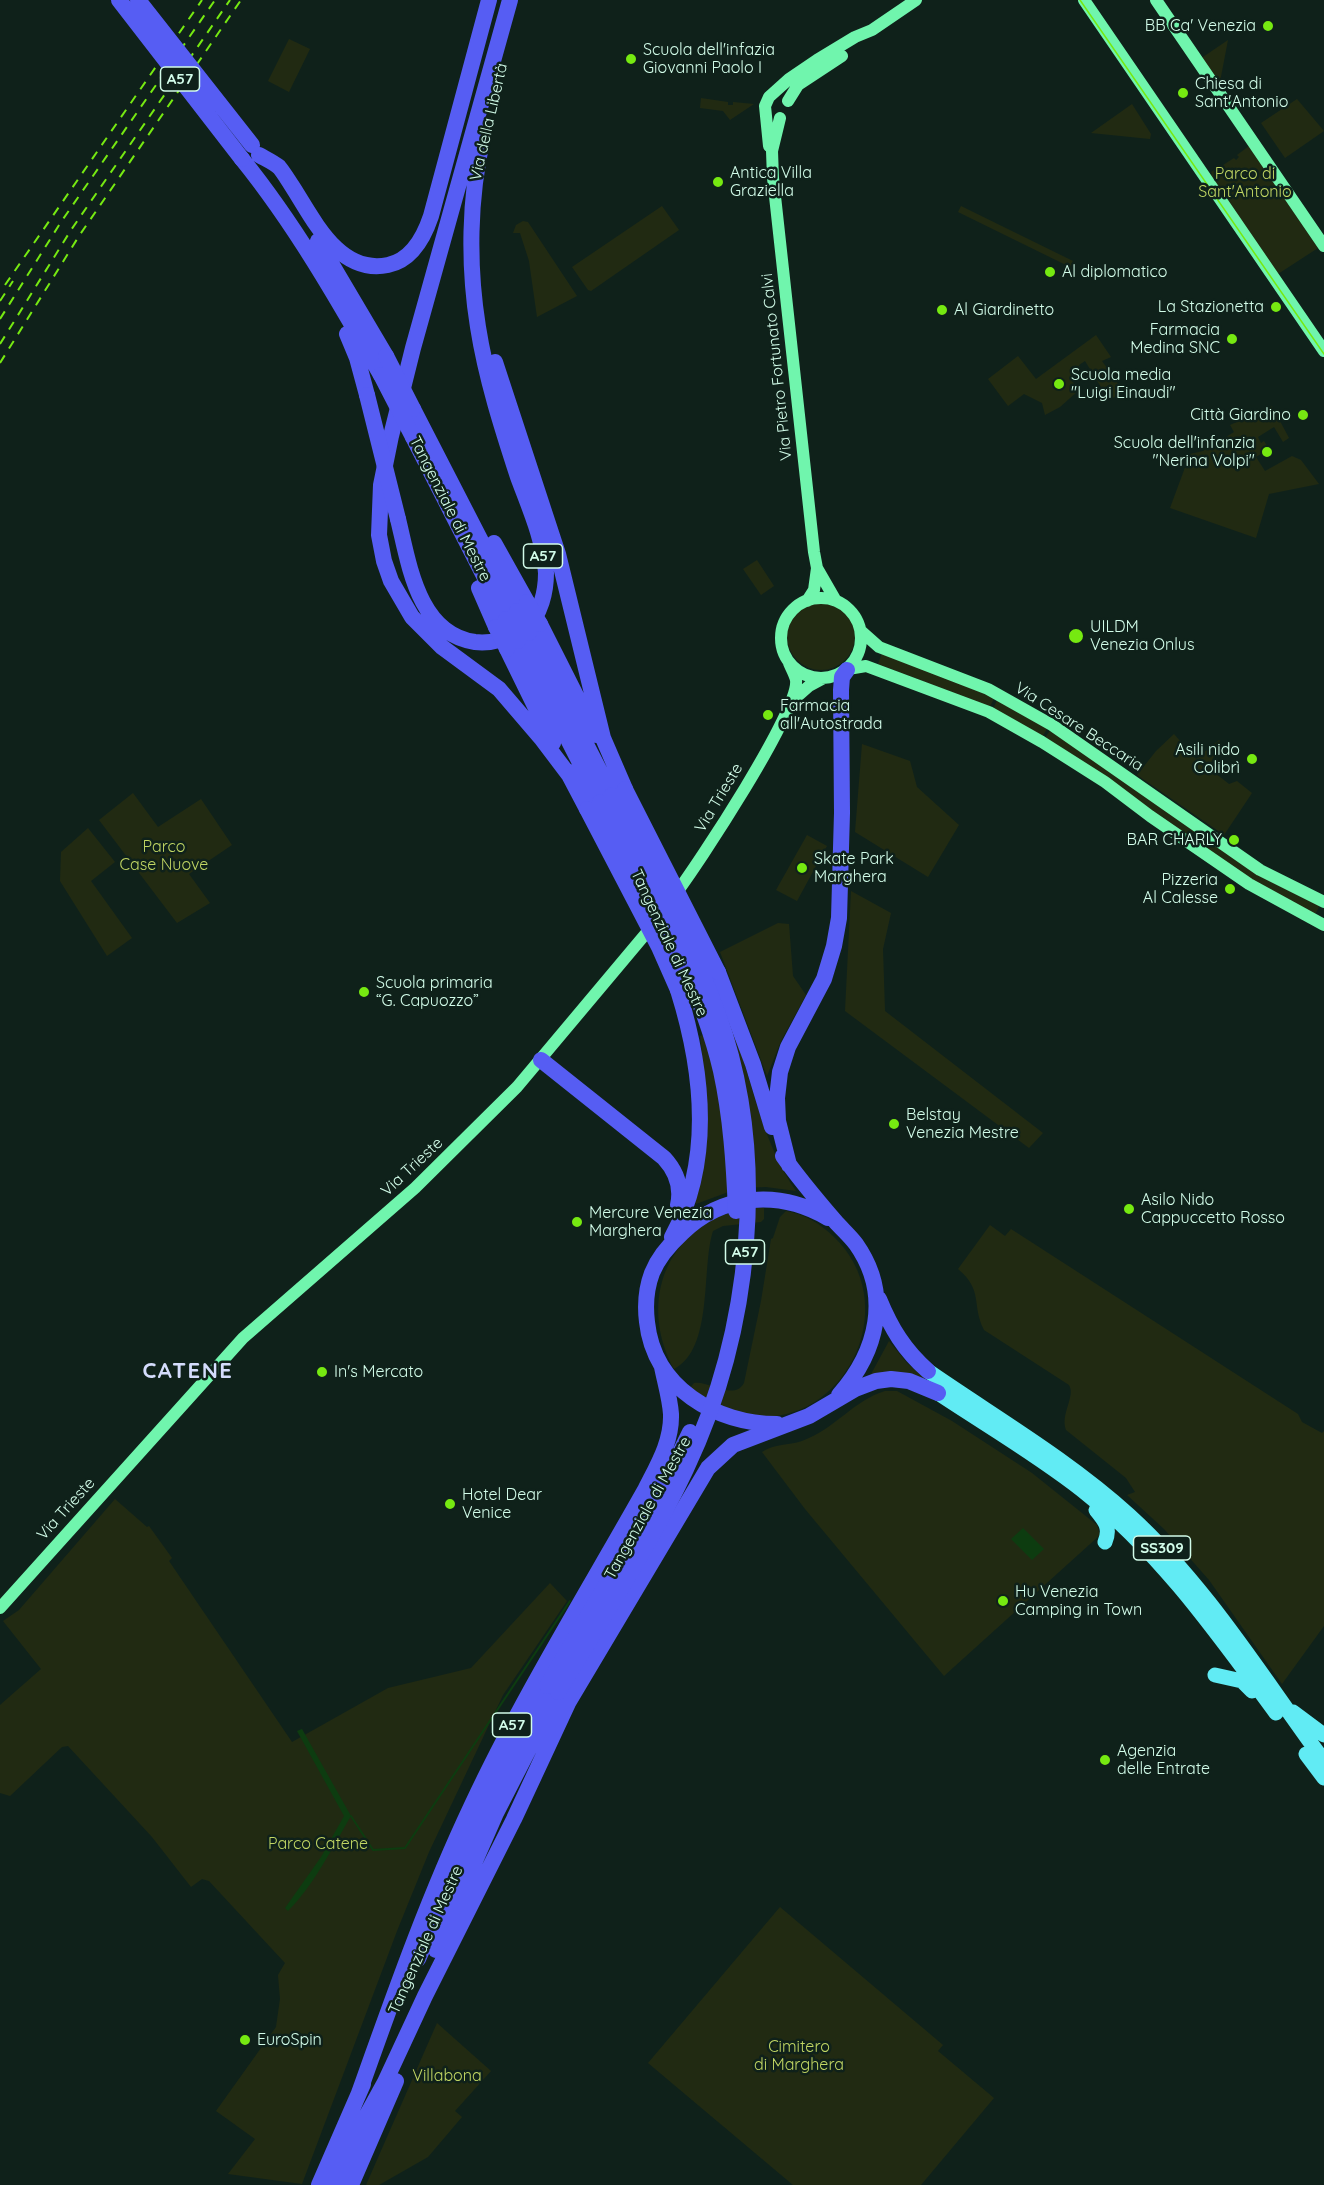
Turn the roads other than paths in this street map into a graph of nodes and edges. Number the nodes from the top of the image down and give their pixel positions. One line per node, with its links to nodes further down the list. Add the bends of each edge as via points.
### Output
1 (119, 0): 14 (highway, Tangenziale di Mestre / A57, bridge)
2 (138, 0): 14 (highway, Tangenziale di Mestre / A57, bridge)
3 (489, 0): 14 (highway, A57, via 431,216 419,242 401,260 371,266 343,255 325,237 279,168)
4 (510, 0): 30 (highway, via 391,436 381,485 379,535 391,581 412,617 442,647 499,689)
5 (519, 0): 18 (highway, Via della Libertà, via 476,166 472,217)
6 (916, 0): 9 (street)
7 (1084, 0): 19 (street)
8 (1156, 0): 17 (street)
9 (872, 30): 10 (street, via 817,60); 11 (street, via 860,44 798,85)
10 (774, 94): 11 (street); 12 (street, via 766,102)
11 (788, 101): 13 (street, via 788,111)
12 (766, 111): 13 (street, via 771,117); 15 (street, Via Pietro Fortunato Calvi)
13 (780, 118): 15 (street, Via Pietro Fortunato Calvi, via 773,139)
14 (251, 153): 16 (highway, Tangenziale di Mestre / A57); 23 (highway, Tangenziale di Mestre / A57, bridge, via 332,263 417,413 436,435 478,515)
15 (772, 162): 20 (street, Via Pietro Fortunato Calvi)
16 (257, 178): 18 (highway, A57, bridge, via 340,320 357,358 418,592 443,627 469,641 491,642 517,633 534,619 544,589 545,563 488,380); 23 (highway, Tangenziale di Mestre / A57, bridge, via 311,254 381,375 421,453 424,474 472,571)
17 (1324, 246)
18 (474, 281): 31 (highway, via 493,357 558,554 603,738)
19 (1323, 350)
20 (818, 568): 21 (street, Via Pietro Fortunato Calvi, via 814,590); 22 (street, Via Pietro Fortunato Calvi)
21 (807, 601): 22 (street); 26 (street, via 791,612 782,628 782,646)
22 (836, 601): 24 (street, via 852,612)
23 (512, 615): 25 (highway, A57, bridge); 25 (highway, A57, bridge)
24 (861, 631): 27 (street, via 859,653); 32 (street, Via Cesare Beccaria, via 879,647 972,682 1020,705)
25 (523, 637): 30 (highway, A57); 31 (highway, Tangenziale di Mestre / A57); 31 (highway, A57)
26 (789, 663): 28 (street, via 804,675); 29 (street, Via Trieste, via 796,680)
27 (847, 669): 28 (street); 33 (street, Via Cesare Beccaria, via 866,666 989,712 1105,782); 38 (highway, via 841,690 839,918 824,979 788,1047 778,1083 778,1121)
28 (822, 679): 29 (street, Via Trieste)
29 (789, 704): 37 (street, Via Trieste, via 736,803 689,877 640,943)
30 (572, 779): 31 (highway, A57)
31 (606, 799): 38 (highway, bridge, via 718,972 753,1064 776,1142); 40 (highway, A57, bridge, via 678,990 697,1060 700,1092 696,1163 679,1223); 51 (highway, Tangenziale di Mestre / A57, bridge, via 706,1020 715,1050 732,1138 736,1215 733,1281 717,1354 695,1422)
32 (1208, 833): 33 (street, via 1197,837); 34 (street, Via Cesare Beccaria, via 1260,870)
33 (1196, 848): 35 (street, Via Cesare Beccaria)
34 (1323, 905): 35 (street, Via Cesare Beccaria, via 1320,918)
35 (1311, 919): 36 (street, Via Cesare Beccaria)
36 (1324, 925)
37 (541, 1060): 40 (highway, via 655,1149 672,1168 679,1186 679,1201 660,1246); 49 (street, Via Trieste, via 415,1188 243,1338)
38 (789, 1166): 39 (highway)
39 (837, 1223): 40 (highway, via 787,1202 763,1198 739,1201 704,1215); 41 (highway, via 863,1255)
40 (661, 1257): 42 (highway, via 652,1272 646,1316)
41 (876, 1292): 43 (highway, SS309, via 894,1332); 45 (highway, via 871,1343 855,1375)
42 (662, 1367): 46 (highway, via 688,1396 707,1409 744,1422); 57 (highway, A57, via 671,1414 663,1453 504,1739 472,1805 420,1923)
43 (928, 1371): 52 (main road, SS309, via 1055,1455 1129,1515 1198,1589)
44 (938, 1393): 45 (highway, SS309, via 909,1381 884,1380); 47 (main road, SS309)
45 (833, 1401): 46 (highway, via 809,1416)
46 (783, 1424): 56 (highway, A57, via 733,1445 701,1477 568,1703)
47 (1063, 1475): 48 (main road, via 1103,1518 1108,1534); 52 (main road, SS309, via 1159,1562)
48 (1105, 1542)
49 (0, 1608)
50 (1215, 1674): 52 (main road, via 1245,1682 1264,1707)
51 (553, 1689): 57 (highway, Tangenziale di Mestre / A57, via 486,1807); 58 (highway, Tangenziale di Mestre / A57)
52 (1278, 1707): 53 (main road); 54 (main road, SS309); 55 (main road, SS309)
53 (1324, 1735)
54 (1324, 1761)
55 (1324, 1779)
56 (514, 1819): 58 (highway, A57); 61 (highway, A57)
57 (359, 2093): 59 (highway, Tangenziale di Mestre / A57)
58 (358, 2131): 60 (highway, Tangenziale di Mestre / A57)
59 (319, 2185)
60 (335, 2185)
61 (351, 2185)

